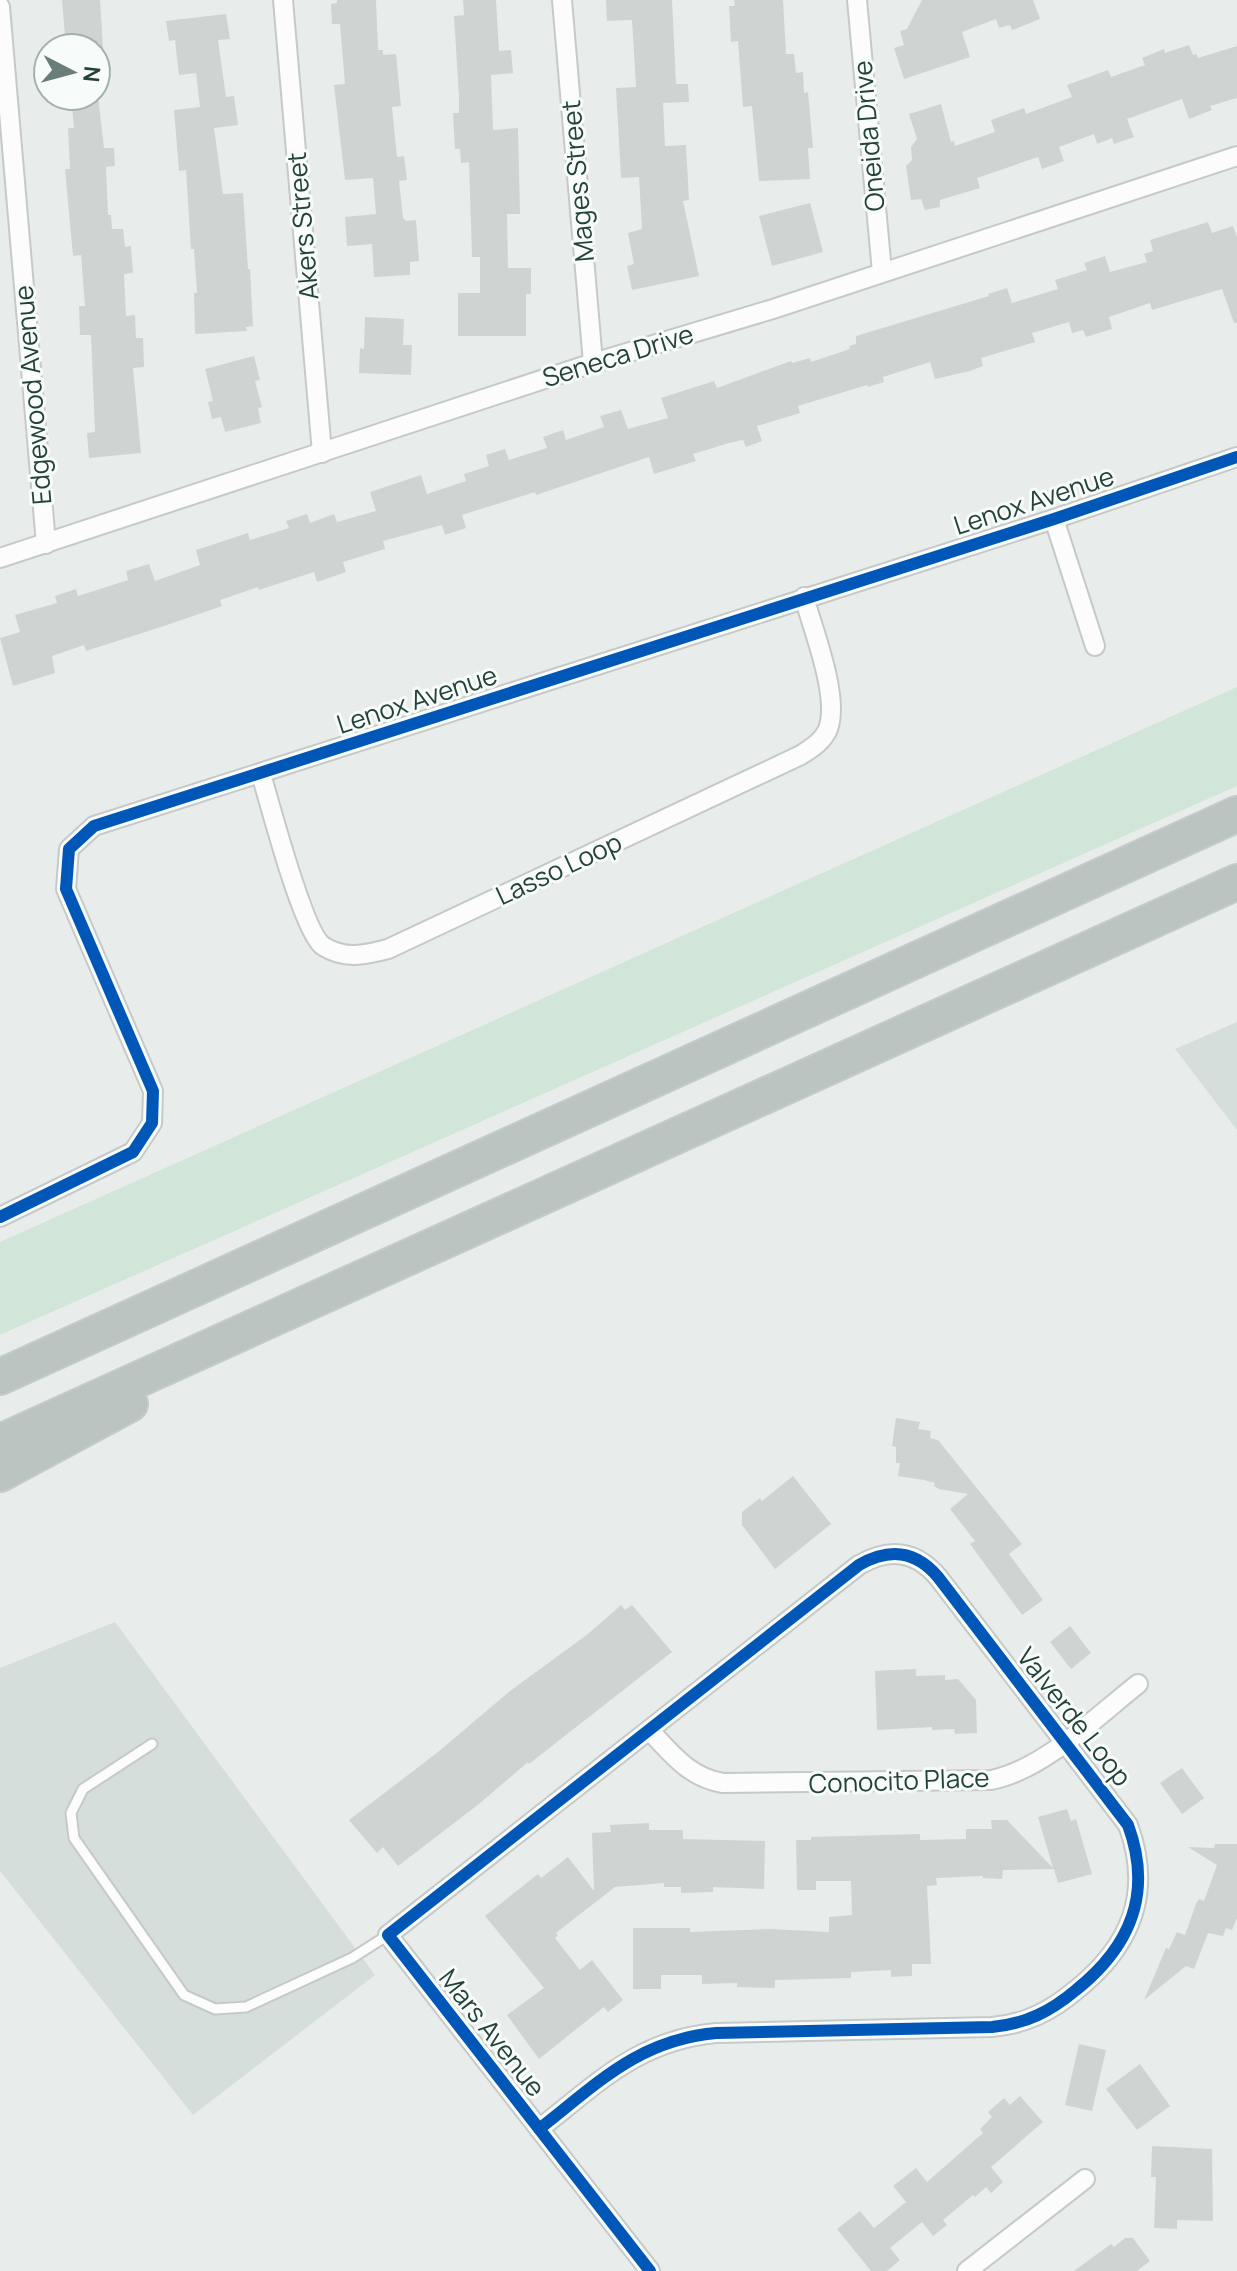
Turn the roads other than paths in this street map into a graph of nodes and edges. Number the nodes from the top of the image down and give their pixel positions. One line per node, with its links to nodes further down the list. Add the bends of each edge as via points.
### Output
1 (283, 0): 8 (street, Akers Street)
2 (562, 0): 7 (street, Mages Street)
3 (857, 0): 6 (street, Oneida Drive)
4 (0, 7): 11 (street, Edgewood Avenue)
5 (1237, 156): 6 (street, Seneca Drive)
6 (882, 272): 7 (street, Seneca Drive)
7 (593, 363): 8 (street, Seneca Drive)
8 (322, 453): 11 (street, Seneca Drive)
9 (1237, 457): 10 (street, Lenox Avenue)
10 (1054, 519): 13 (street, Lenox Avenue); 14 (street)
11 (46, 544): 12 (street, Seneca Drive)
12 (0, 558)
13 (804, 597): 15 (street, Lenox Avenue); 15 (street, Lasso Loop, via 832,709 828,730 816,746 388,949 346,957 320,944 302,908)
14 (1095, 646)
15 (261, 774): 18 (street, Lenox Avenue, via 94,826 69,849 66,889 153,1091 152,1123 133,1152)
16 (1237, 814): 20 (highway)
17 (1237, 882): 19 (highway)
18 (0, 1217)
19 (279, 1316): 21 (highway); 22 (highway, via 93,1426)
20 (0, 1377)
21 (0, 1442)
22 (0, 1474)
23 (1138, 1684): 25 (street, Conocito Place)
24 (650, 1731): 25 (street, Conocito Place, via 693,1773 735,1785 991,1780 1027,1766); 25 (street, Valverde Loop, via 859,1565 902,1553 931,1569); 27 (street, Valverde Loop)
25 (1064, 1742): 28 (street, Valverde Loop, via 1128,1825 1138,1883 1124,1938 1107,1962 1066,1998 1036,2017 1007,2026 677,2039 624,2063)
26 (152, 1744): 27 (lane, via 83,1789 71,1813 74,1838 184,1995 215,2009 246,2007 352,1958)
27 (388, 1935): 28 (street, Mars Avenue)
28 (539, 2129): 30 (street, Mars Avenue)
29 (1085, 2179): 31 (street)
30 (650, 2271)
31 (967, 2271)

